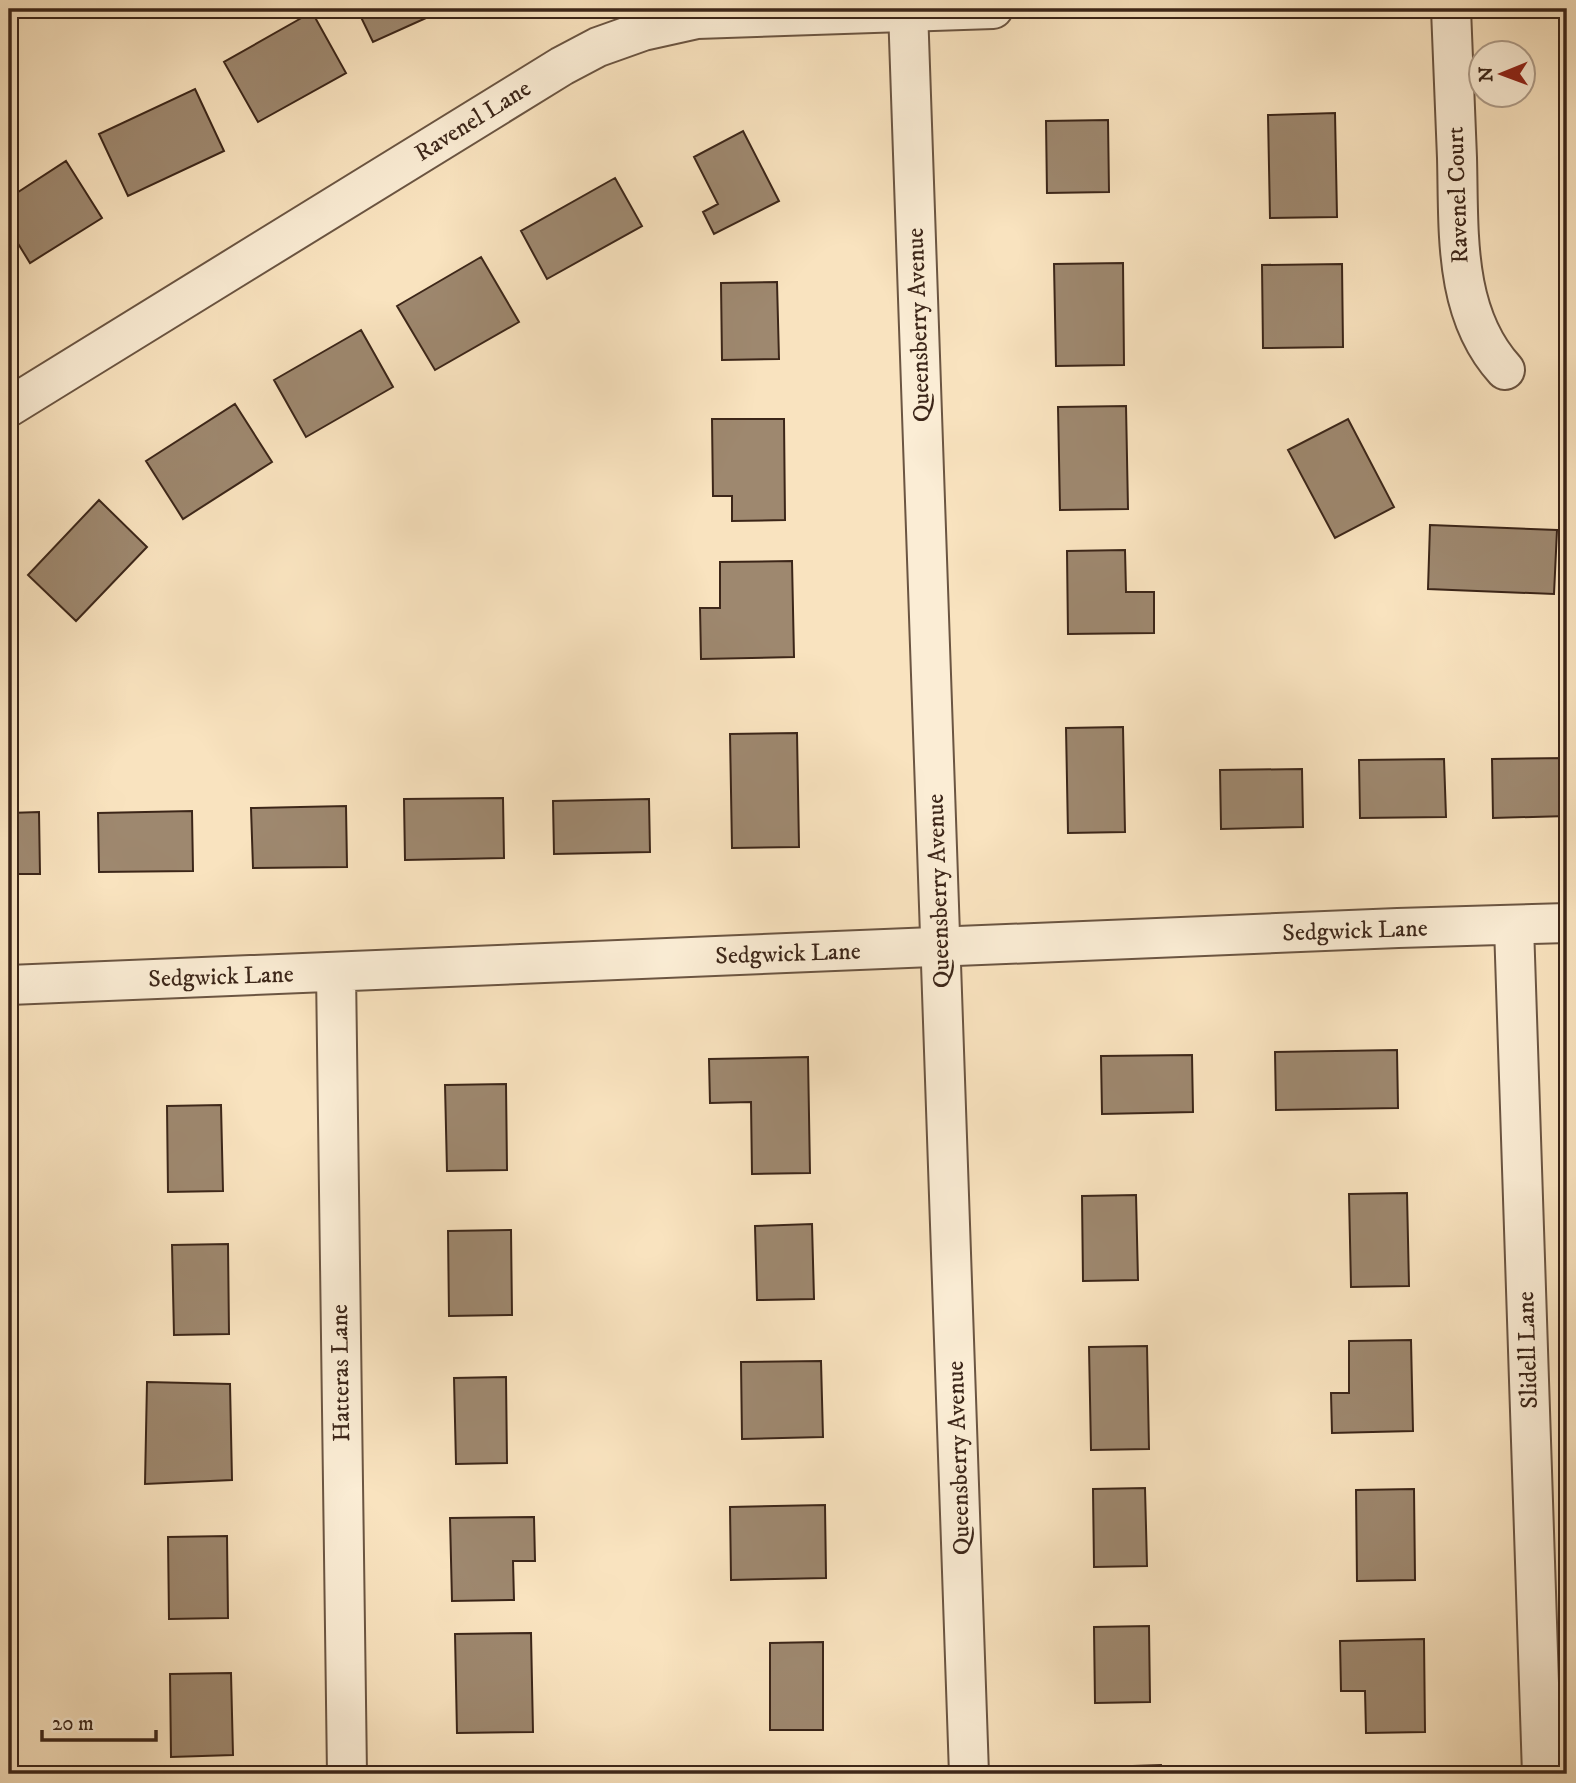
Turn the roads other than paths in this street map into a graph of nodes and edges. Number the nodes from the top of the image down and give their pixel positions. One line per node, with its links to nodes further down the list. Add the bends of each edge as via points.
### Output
1 (993, 9): 3 (street, Ravenel Lane)
2 (1451, 9): 4 (street, Ravenel Court, via 1461,270 1473,317 1492,356)
3 (908, 10): 5 (street, Ravenel Lane, via 697,19 598,47); 8 (street, Queensberry Avenue)
4 (1505, 370)
5 (9, 407)
6 (1567, 923): 7 (street, Sedgwick Lane)
7 (1514, 926): 8 (street, Sedgwick Lane); 13 (street, Slidell Lane)
8 (941, 947): 9 (street, Sedgwick Lane); 12 (street, Queensberry Avenue)
9 (336, 972): 10 (street, Sedgwick Lane); 11 (street, Hatteras Lane)
10 (9, 985)
11 (347, 1774)
12 (969, 1774)
13 (1542, 1774)

